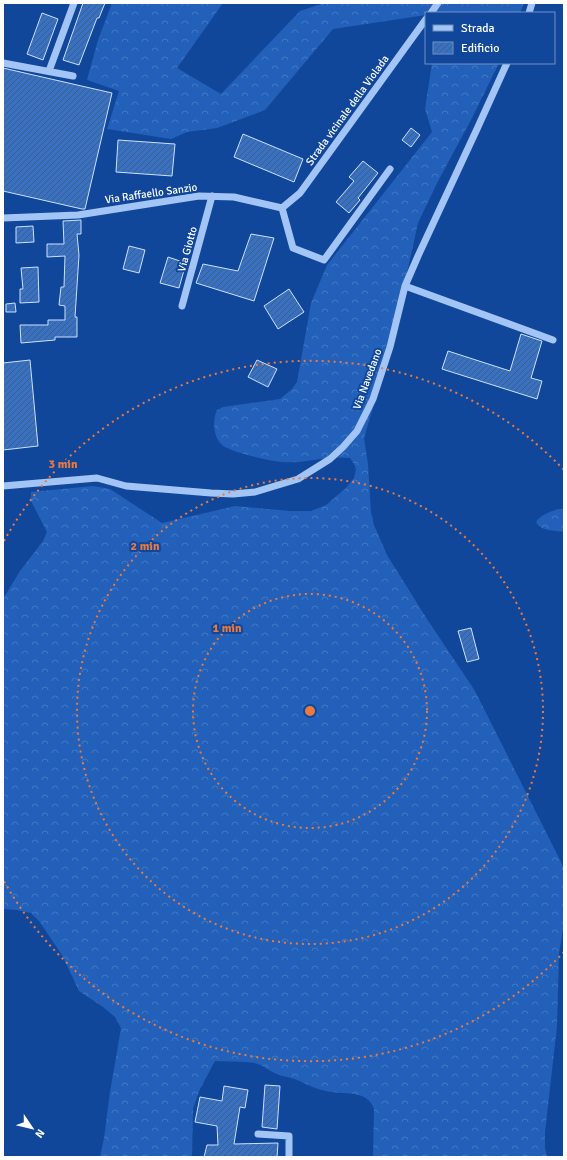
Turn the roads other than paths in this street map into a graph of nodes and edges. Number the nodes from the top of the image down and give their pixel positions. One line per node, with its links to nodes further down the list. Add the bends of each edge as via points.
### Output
1 (74, 3): 7 (street)
2 (438, 3): 3 (street)
3 (432, 12)
4 (425, 20): 11 (street, Strada vicinale della Violada, via 300,193)
5 (3, 63): 7 (street)
6 (507, 64): 13 (street, Via Navedano)
7 (49, 71): 8 (street)
8 (73, 76)
9 (390, 169): 11 (street, via 324,260 293,248)
10 (212, 196): 11 (street, Via Raffaello Sanzio, via 234,197); 12 (street, Via Raffaello Sanzio, via 78,215); 14 (street, Via Giotto)
11 (282, 208)
12 (3, 218)
13 (406, 286): 15 (street); 16 (street, Via Navedano, via 373,399 358,431 330,459 298,479 255,492 233,494 126,486 97,478)
14 (182, 306)
15 (553, 340)
16 (3, 486)
17 (258, 1134): 18 (street, via 289,1136)
18 (289, 1157)

